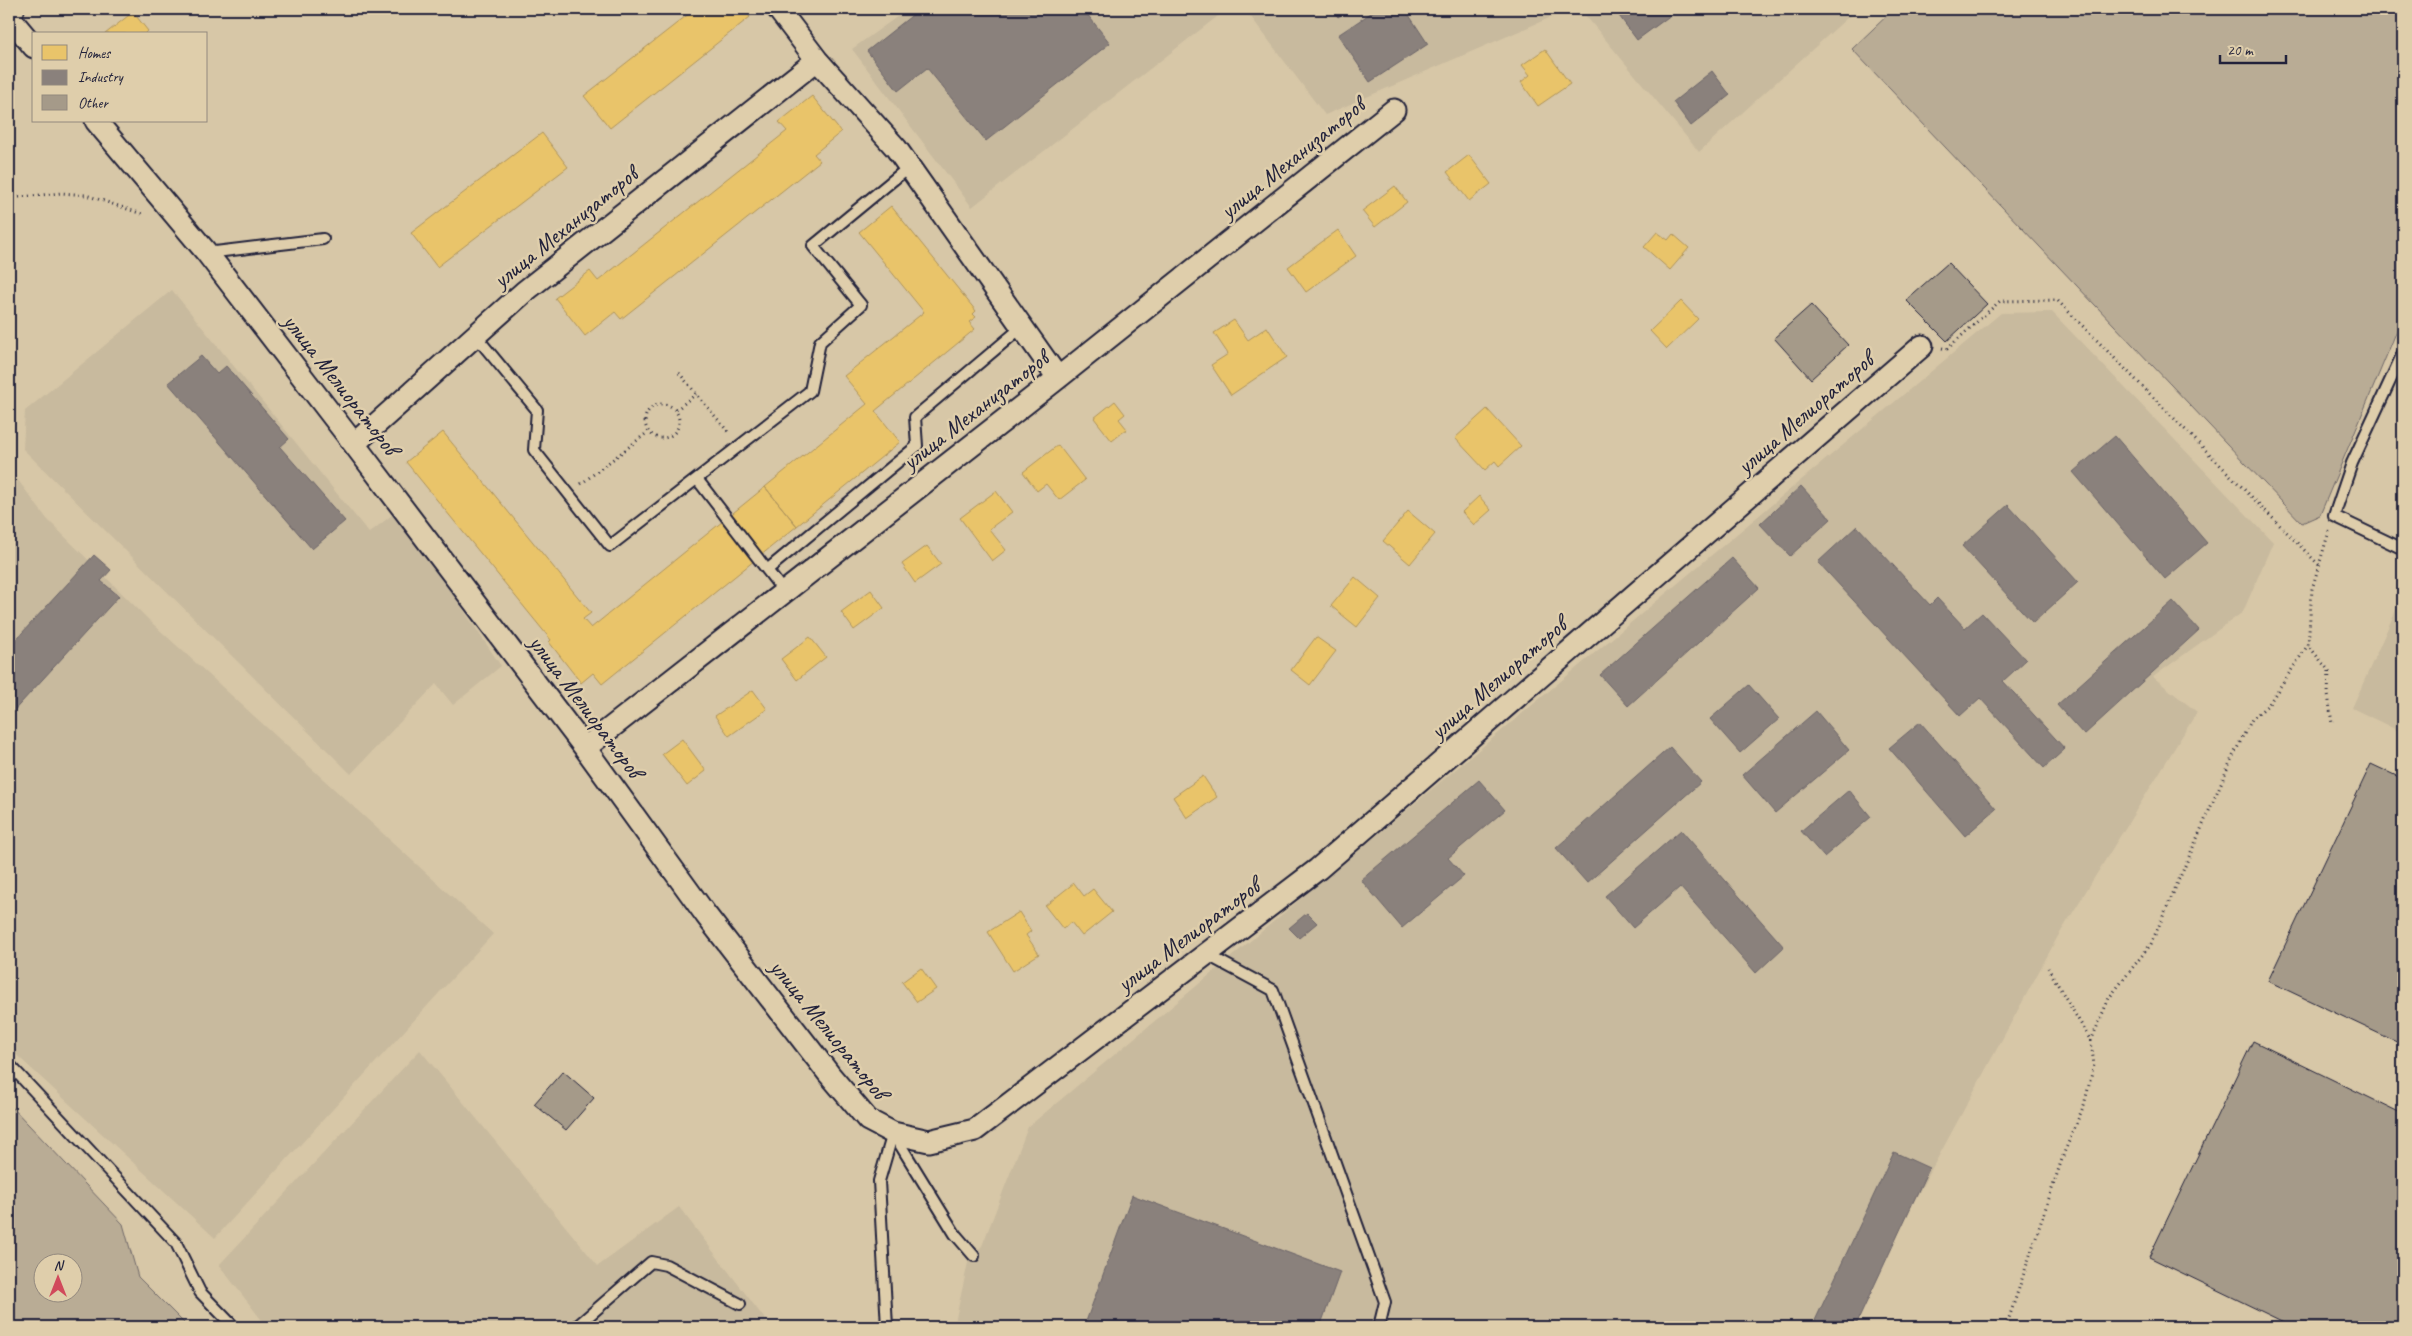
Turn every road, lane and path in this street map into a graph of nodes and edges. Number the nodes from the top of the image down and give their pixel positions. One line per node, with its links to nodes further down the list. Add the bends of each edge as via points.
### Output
1 (778, 9): 4 (street)
2 (9, 17): 3 (street)
3 (32, 45)
4 (817, 60): 7 (street, via 896,148); 13 (street, улица Механизаторов, via 524,292)
5 (1394, 110): 17 (street, улица Механизаторов)
6 (97, 122): 9 (street, улица Мелиораторов)
7 (909, 167): 12 (street); 22 (lane, via 813,246 860,306 820,342 810,391)
8 (9, 198): 9 (path, via 62,193 86,195 148,216)
9 (170, 209): 11 (street, улица Мелиораторов)
10 (323, 239): 11 (lane)
11 (207, 253): 21 (street, улица Мелиораторов)
12 (1022, 327): 17 (street); 28 (lane, via 915,417 917,446)
13 (475, 335): 21 (street, улица Механизаторов); 24 (lane, via 537,410 534,450)
14 (1922, 346): 27 (path, via 1947,349 2000,301 2057,300); 33 (street, улица Мелиораторов, via 1318,869)
15 (2403, 353): 25 (lane, via 2352,463)
16 (679, 373): 18 (path)
17 (1058, 378): 29 (street, улица Механизаторов)
18 (696, 394): 19 (path); 22 (path)
19 (676, 410): 20 (path, via 679,422 671,436 660,438); 20 (path, via 667,404 652,406 644,419)
20 (648, 432): 24 (path)
21 (354, 444): 32 (street, улица Мелиораторов)
22 (740, 445): 23 (lane)
23 (697, 479): 24 (lane, via 610,546); 28 (lane)
24 (569, 494)
25 (2334, 516): 26 (lane); 27 (path)
26 (2403, 549)
27 (2319, 565): 30 (path, via 2312,589)
28 (767, 570): 29 (lane)
29 (784, 592): 32 (street, улица Механизаторов)
30 (2308, 645): 31 (path, via 2329,671); 35 (path, via 2268,705 2252,719 2151,944 2109,998)
31 (2332, 724)
32 (585, 748): 37 (street, улица Мелиораторов, via 706,915 828,1074 868,1120)
33 (1206, 954): 37 (street, улица Мелиораторов, via 974,1130 929,1141); 43 (lane, via 1273,990 1385,1302)
34 (2048, 968): 35 (path)
35 (2091, 1040): 44 (path, via 2094,1065 2084,1105 2064,1154)
36 (9, 1064): 40 (lane, via 176,1243 200,1292)
37 (893, 1133): 38 (lane, via 955,1234); 42 (lane, via 879,1181)
38 (974, 1256)
39 (740, 1304): 41 (lane, via 666,1265 651,1262)
40 (234, 1327)
41 (576, 1327)
42 (887, 1327)
43 (1380, 1327)
44 (2006, 1327)

